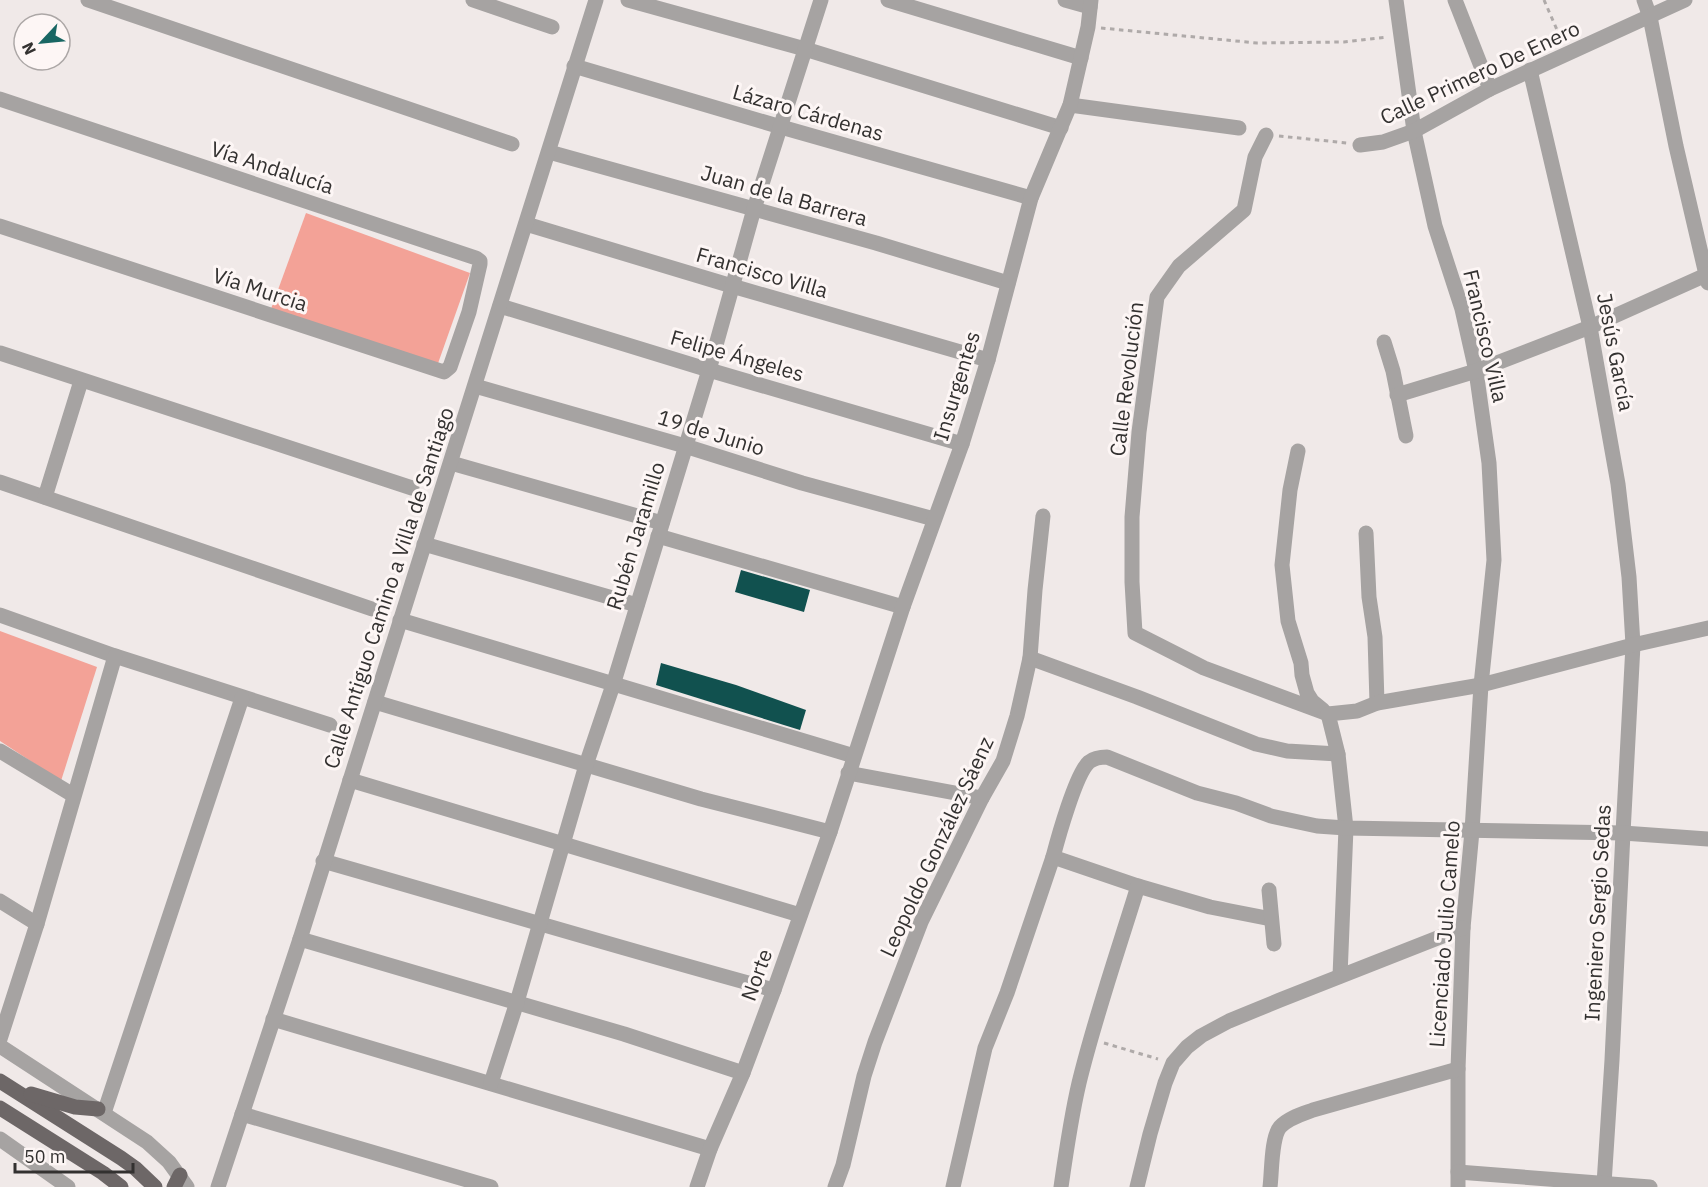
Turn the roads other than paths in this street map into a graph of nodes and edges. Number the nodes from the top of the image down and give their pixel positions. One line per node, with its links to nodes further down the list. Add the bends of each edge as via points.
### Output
1 (88, 0): 27 (street)
2 (473, 0): 14 (street)
3 (596, 0): 17 (street, Calle Antiguo Camino a Villa de Santiago)
4 (628, 0): 15 (street)
5 (821, 0): 15 (street, Rubén Jaramillo)
6 (888, 0): 16 (street)
7 (1065, 0): 12 (street)
8 (1396, 0): 25 (street, Francisco Villa)
9 (1455, 0): 19 (street)
10 (1644, 0): 13 (street)
11 (1685, 0): 13 (street, Calle Primero De Enero)
12 (1090, 4): 16 (street, Insurgentes)
13 (1650, 17): 18 (street, Calle Primero De Enero); 34 (street)
14 (552, 27)
15 (805, 49): 22 (street, Rubén Jaramillo); 23 (street)
16 (1081, 58): 21 (street, Insurgentes)
17 (574, 66): 22 (street, Lázaro Cárdenas); 29 (street, Calle Antiguo Camino a Villa de Santiago)
18 (1530, 70): 19 (street, Calle Primero De Enero); 39 (street, Jesús García)
19 (1490, 89): 25 (street, Calle Primero De Enero)
20 (0, 99): 38 (street, Vía Andalucía, via 476,258 480,267)
21 (1070, 105): 23 (street, Insurgentes); 24 (street)
22 (781, 127): 30 (street, Lázaro Cárdenas); 31 (street, Rubén Jaramillo)
23 (1061, 128): 30 (street, Insurgentes)
24 (1239, 128)
25 (1414, 131): 28 (street, Calle Primero De Enero); 44 (street, Francisco Villa, via 1435,226 1462,309)
26 (1266, 135): 75 (street, Calle Revolución, via 1255,157 1244,210 1179,266 1157,297 1132,517 1134,633 1204,668)
27 (512, 144)
28 (1360, 145)
29 (549, 152): 31 (street, Juan de la Barrera); 32 (street, Calle Antiguo Camino a Villa de Santiago)
30 (1031, 198): 35 (street, Insurgentes)
31 (754, 209): 35 (street, Juan de la Barrera); 36 (street, Rubén Jaramillo)
32 (526, 224): 36 (street, Francisco Villa); 37 (street, Calle Antiguo Camino a Villa de Santiago)
33 (0, 225): 38 (street, Vía Murcia, via 440,371 446,372 450,367)
34 (1707, 277): 39 (street)
35 (1008, 283): 42 (street, Insurgentes)
36 (732, 286): 42 (street, Francisco Villa); 43 (street, Rubén Jaramillo)
37 (500, 306): 43 (street, Felipe Ángeles); 46 (street, Calle Antiguo Camino a Villa de Santiago)
38 (469, 312)
39 (1590, 327): 44 (street); 67 (street, Jesús García, via 1618,484)
40 (1384, 342): 47 (street)
41 (0, 353): 45 (street)
42 (987, 360): 49 (street, Insurgentes)
43 (709, 370): 49 (street, Felipe Ángeles); 50 (street, Rubén Jaramillo)
44 (1476, 371): 47 (street); 71 (street, Francisco Villa, via 1489,463 1494,560)
45 (81, 381): 54 (street); 55 (street)
46 (475, 386): 50 (street, 19 de Junio); 52 (street, Calle Antiguo Camino a Villa de Santiago)
47 (1397, 394): 48 (street)
48 (1406, 436)
49 (962, 444): 57 (street, Insurgentes)
50 (685, 446): 57 (street, 19 de Junio); 58 (street, Rubén Jaramillo)
51 (1298, 451): 75 (street, via 1282,565 1287,621 1307,693)
52 (451, 463): 58 (street); 60 (street, Calle Antiguo Camino a Villa de Santiago)
53 (0, 482): 55 (street)
54 (412, 488)
55 (45, 497): 63 (street)
56 (1043, 516): 69 (street, Leopoldo González Sáenz)
57 (934, 519): 62 (street, Insurgentes)
58 (660, 529): 61 (street, Rubén Jaramillo); 62 (street)
59 (1366, 533): 74 (street)
60 (424, 544): 61 (street); 65 (street, Calle Antiguo Camino a Villa de Santiago)
61 (638, 605): 70 (street, Rubén Jaramillo)
62 (903, 607): 79 (street, Insurgentes)
63 (372, 609)
64 (0, 615): 68 (street)
65 (400, 620): 70 (street); 73 (street, Calle Antiguo Camino a Villa de Santiago)
66 (1708, 628): 67 (street)
67 (1634, 645): 71 (street); 88 (street, Ingeniero Sergio Sedas)
68 (115, 656): 72 (street); 83 (street)
69 (1030, 658): 78 (street, via 1256,744 1287,751); 84 (street, Leopoldo González Sáenz, via 1003,761)
70 (613, 685): 79 (street); 80 (street, Rubén Jaramillo)
71 (1481, 685): 74 (street); 87 (street, Licenciado Julio Camelo)
72 (242, 698): 76 (street); 115 (street)
73 (375, 702): 80 (street); 82 (street, Calle Antiguo Camino a Villa de Santiago)
74 (1377, 703): 75 (street, via 1357,711)
75 (1328, 714): 78 (street)
76 (330, 725)
77 (0, 751): 83 (street)
78 (1338, 754): 85 (street)
79 (854, 756): 81 (street, Insurgentes)
80 (586, 765): 86 (street); 90 (street, Rubén Jaramillo)
81 (848, 773): 84 (street); 86 (street, Norte)
82 (350, 780): 90 (street); 92 (street, Calle Antiguo Camino a Villa de Santiago)
83 (73, 795): 99 (street)
84 (982, 798): 128 (street, Leopoldo González Sáenz, via 921,922 875,1042)
85 (1346, 828): 87 (street); 91 (street, via 1271,816 1101,757 1089,762 1080,775); 103 (street)
86 (830, 831): 96 (street, Norte)
87 (1472, 831): 88 (street); 100 (street, Licenciado Julio Camelo)
88 (1623, 832): 89 (street); 121 (street, Ingeniero Sergio Sedas)
89 (1708, 839)
90 (563, 843): 96 (street); 98 (street, Rubén Jaramillo)
91 (1053, 856): 93 (street); 129 (street, via 985,1048)
92 (323, 861): 98 (street); 101 (street, Calle Antiguo Camino a Villa de Santiago)
93 (1138, 886): 97 (street, via 1210,907); 130 (street, via 1090,1039 1072,1113)
94 (1269, 890): 97 (street)
95 (0, 901): 99 (street)
96 (800, 915): 104 (street, Norte)
97 (1272, 919): 102 (street)
98 (540, 923): 104 (street); 105 (street, Rubén Jaramillo)
99 (37, 924): 107 (street)
100 (1463, 928): 103 (street); 109 (street, Licenciado Julio Camelo)
101 (300, 939): 105 (street); 106 (street, Calle Antiguo Camino a Villa de Santiago)
102 (1274, 944)
103 (1340, 976): 131 (street, via 1216,1028 1187,1047 1173,1063 1165,1083)
104 (774, 990): 110 (street, Norte)
105 (517, 1002): 110 (street); 112 (street, Rubén Jaramillo)
106 (273, 1019): 112 (street); 116 (street, Calle Antiguo Camino a Villa de Santiago)
107 (0, 1039)
108 (0, 1046): 115 (street)
109 (1458, 1069): 119 (street, Licenciado Julio Camelo); 132 (street, via 1313,1110 1284,1123 1275,1134)
110 (743, 1073): 118 (street, Norte)
111 (0, 1081): 113 (main road)
112 (491, 1083): 118 (street)
113 (17, 1092): 115 (main road); 124 (main road, via 121,1158)
114 (0, 1108): 123 (main road)
115 (101, 1111): 120 (street, via 159,1152)
116 (242, 1114): 125 (street, Calle Antiguo Camino a Villa de Santiago); 126 (street)
117 (0, 1139): 122 (street)
118 (710, 1149): 127 (street, Norte)
119 (1458, 1179): 121 (street)
120 (180, 1183)
121 (1604, 1184): 133 (street)
122 (68, 1187)
123 (121, 1187)
124 (155, 1187)
125 (218, 1187)
126 (491, 1187)
127 (697, 1187)
128 (835, 1187)
129 (953, 1187)
130 (1061, 1187)
131 (1137, 1187)
132 (1274, 1187)
133 (1650, 1187)

